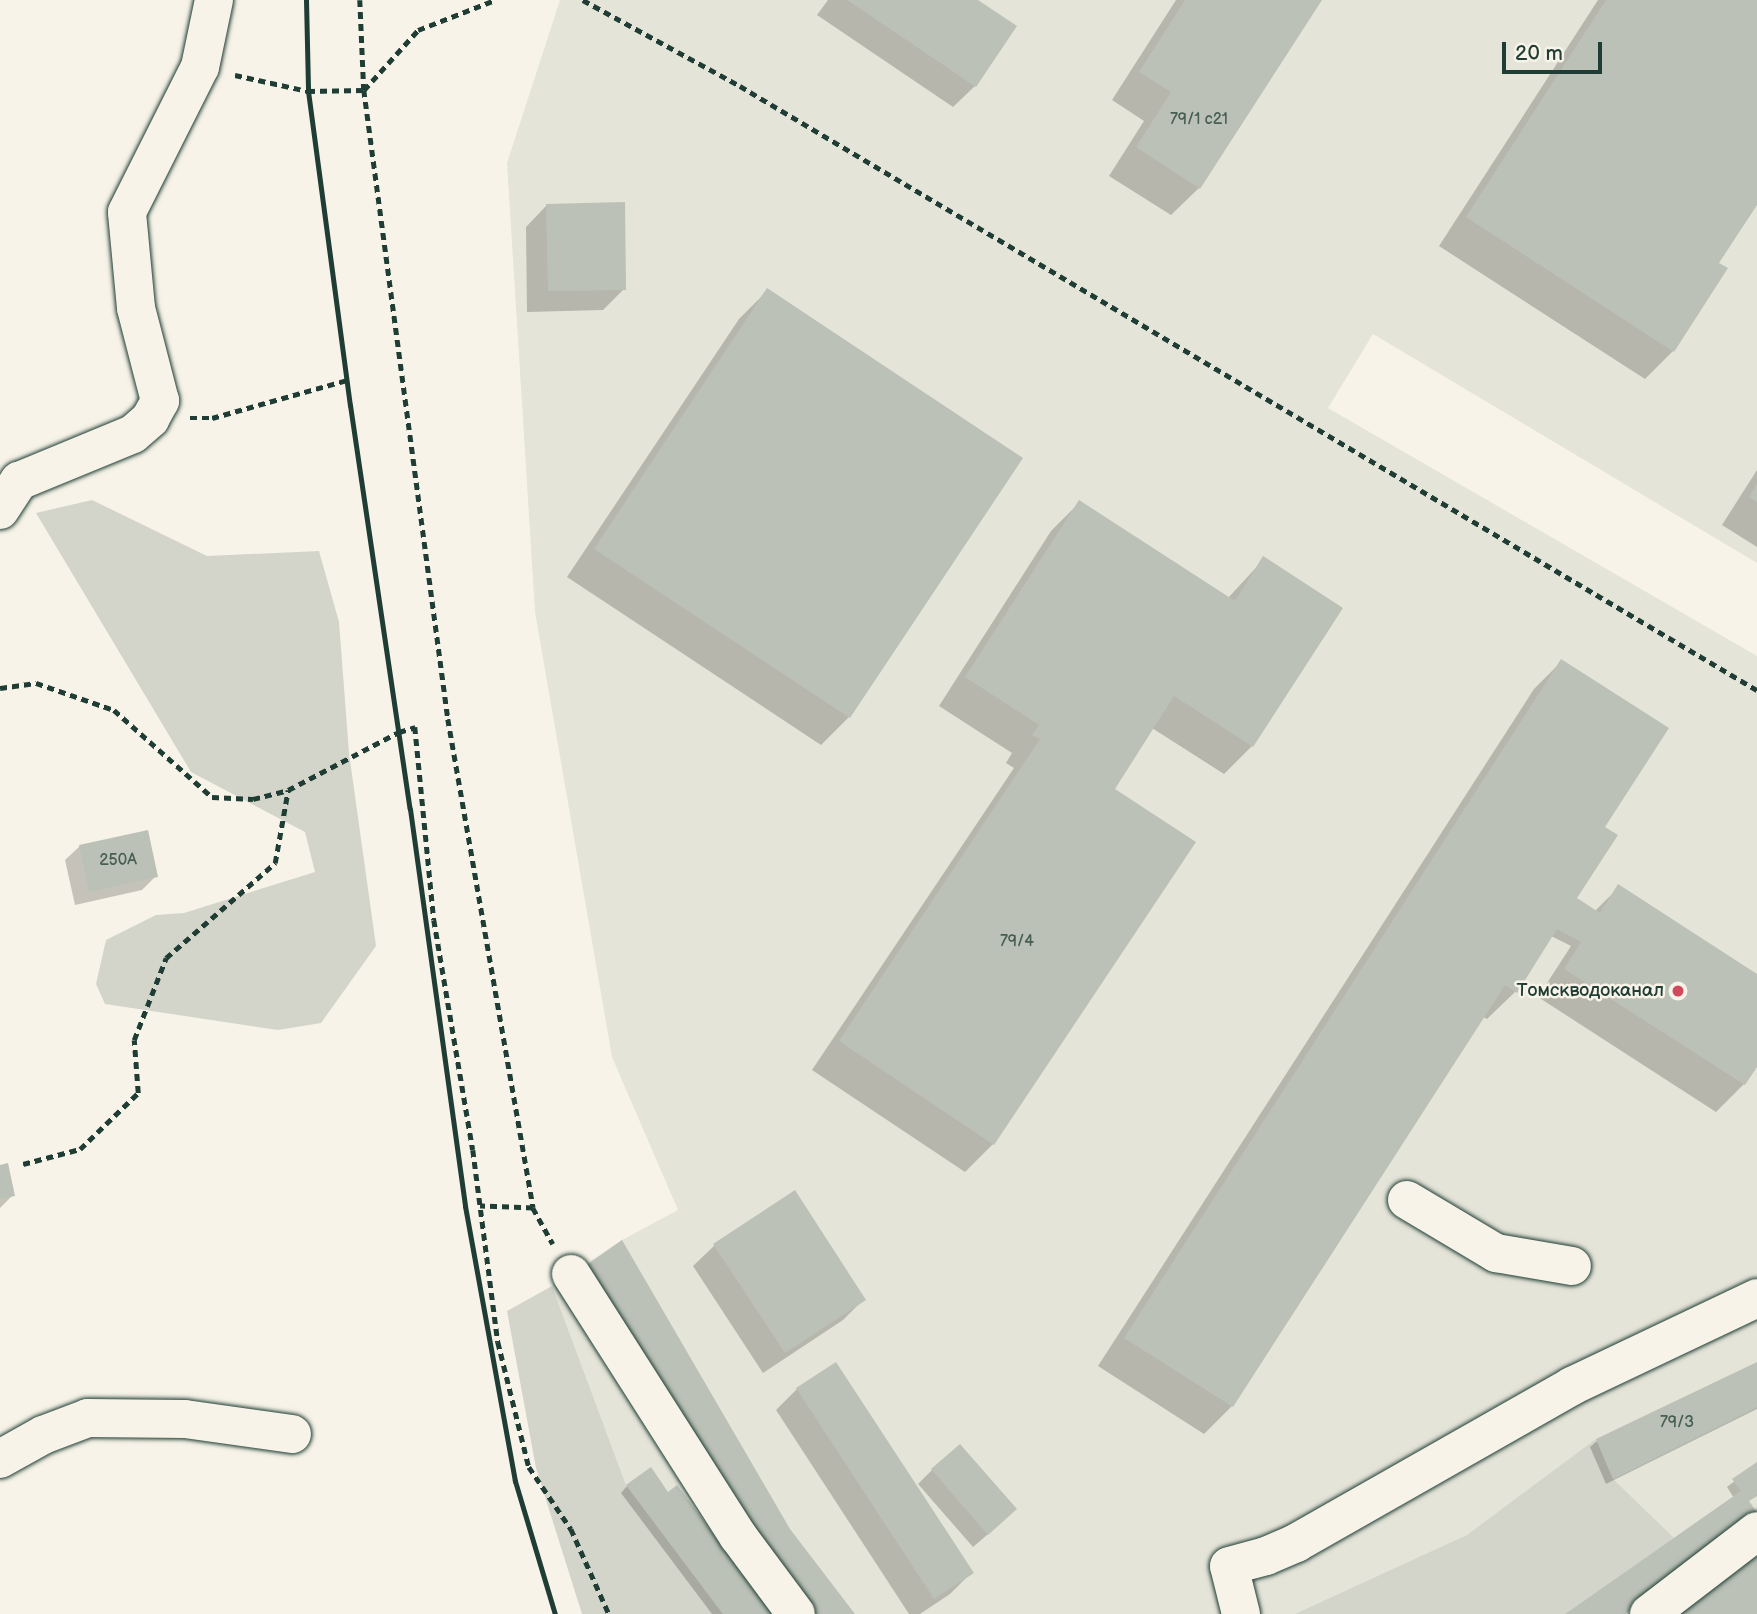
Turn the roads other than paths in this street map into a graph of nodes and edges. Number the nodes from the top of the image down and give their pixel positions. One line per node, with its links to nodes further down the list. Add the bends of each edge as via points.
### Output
1 (214, 0): 2 (street, via 200,67 127,212 136,308 160,401 150,419 133,434 19,481)
2 (0, 510)
3 (1407, 1200): 4 (street, via 1496,1253)
4 (1572, 1266)
5 (571, 1274): 10 (street, via 738,1536)
6 (1757, 1298): 11 (street, via 1572,1386 1296,1542 1229,1566)
7 (292, 1434): 8 (street, via 185,1419 88,1418 43,1435)
8 (0, 1459)
9 (1757, 1531): 12 (street)
10 (796, 1614)
11 (1241, 1614)
12 (1649, 1614)

